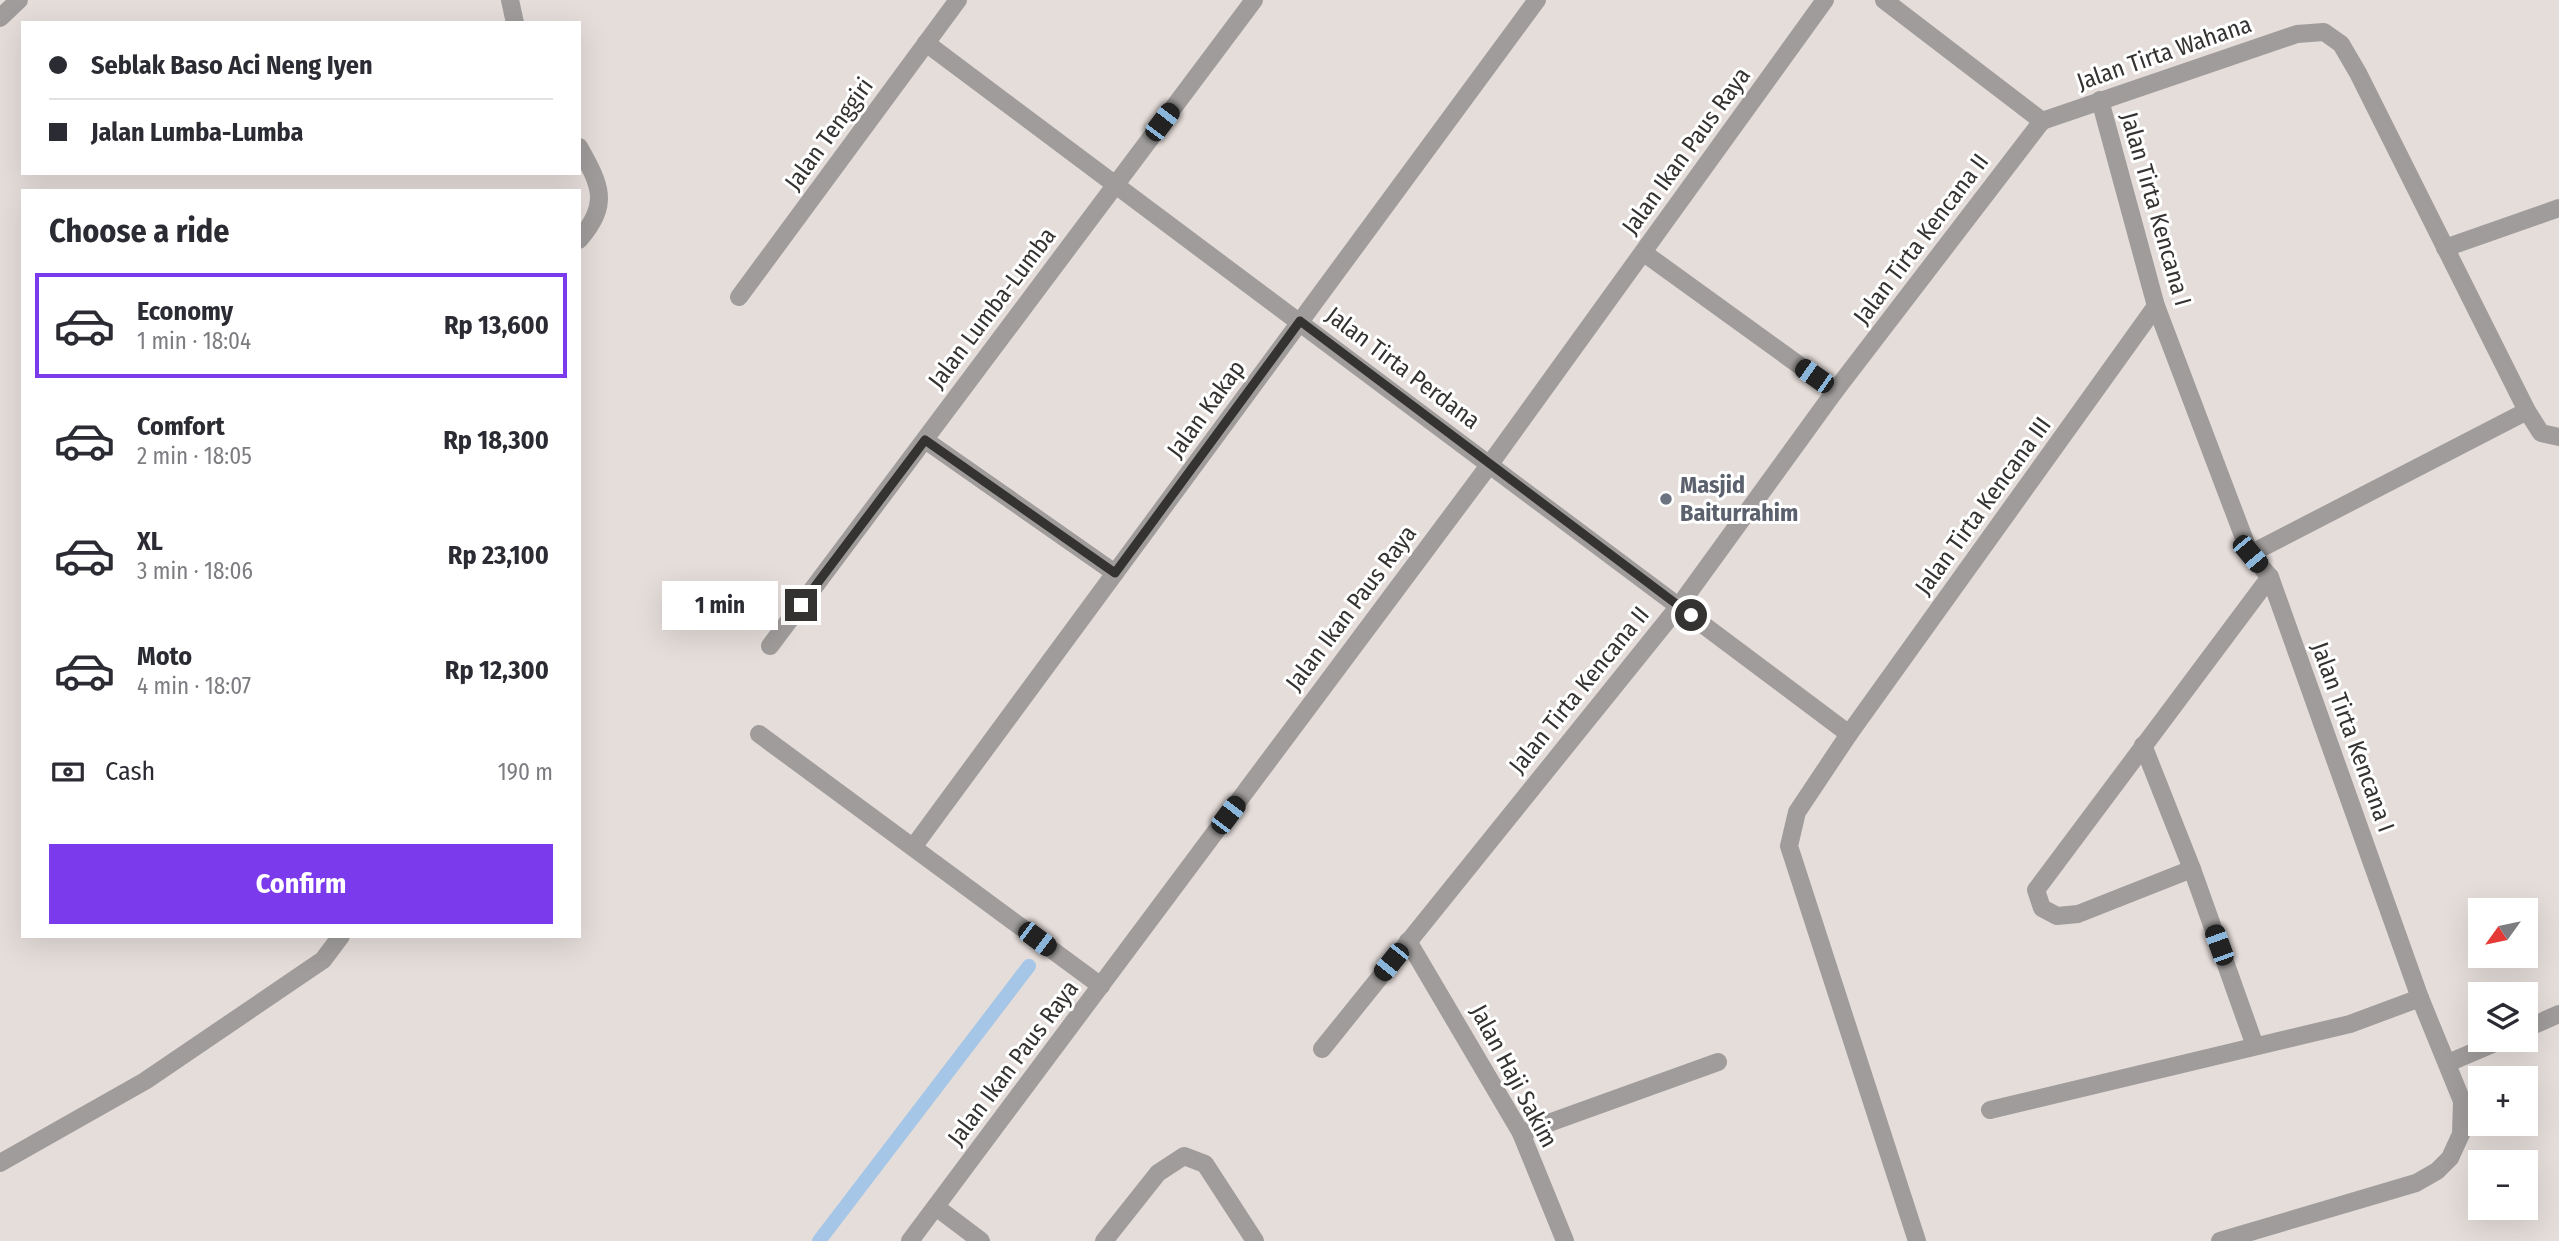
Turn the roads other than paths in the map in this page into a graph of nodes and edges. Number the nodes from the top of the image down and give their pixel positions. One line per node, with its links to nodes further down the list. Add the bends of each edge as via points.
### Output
1 (19, 0): 8 (street)
2 (510, 0): 9 (street)
3 (958, 0): 10 (street, Jalan Tenggiri)
4 (1254, 0): 14 (street, Jalan Lumba-Lumba)
5 (1537, 0): 21 (street, Jalan Kakap)
6 (1825, 0): 18 (street, Jalan Ikan Paus Raya)
7 (1884, 0): 12 (street)
8 (0, 18)
9 (515, 21)
10 (926, 43): 14 (street, Jalan Tirta Perdana); 19 (street, Jalan Tenggiri)
11 (2100, 100): 12 (street, Jalan Tirta Wahana); 17 (street, Jalan Tirta Wahana, via 2297,34 2324,32 2341,44); 20 (street, Jalan Tirta Kencana I)
12 (2042, 121): 22 (street, Jalan Tirta Kencana II)
13 (581, 150): 16 (street, via 601,198 594,222)
14 (1115, 185): 21 (street, Jalan Tirta Perdana); 25 (street, Jalan Lumba-Lumba)
15 (2559, 208): 17 (street)
16 (581, 238)
17 (2445, 247): 23 (street)
18 (1644, 253): 22 (street); 26 (street, Jalan Ikan Paus Raya)
19 (738, 297)
20 (2156, 306): 27 (street, Jalan Tirta Kencana I); 33 (street, Jalan Tirta Kencana III)
21 (1300, 321): 26 (street, Jalan Tirta Perdana); 28 (street, Jalan Kakap)
22 (1835, 391): 30 (street, Jalan Tirta Kencana II)
23 (2527, 411): 24 (street, via 2541,433); 27 (street)
24 (2559, 437)
25 (925, 440): 28 (street); 31 (street, Jalan Lumba-Lumba)
26 (1490, 464): 30 (street, Jalan Tirta Perdana); 39 (street, Jalan Ikan Paus Raya)
27 (2250, 554): 29 (street, Jalan Tirta Kencana I)
28 (1115, 573): 35 (street, Jalan Kakap)
29 (2270, 577): 34 (street); 40 (street, Jalan Tirta Kencana I)
30 (1679, 606): 33 (street, Jalan Tirta Perdana); 38 (street, Jalan Tirta Kencana II)
31 (771, 646)
32 (759, 734): 35 (street)
33 (1849, 734): 57 (street, Jalan Tirta Kencana III, via 1797,812 1789,846)
34 (2143, 745): 36 (street); 36 (street, via 2036,890 2042,908 2057,916 2078,914)
35 (914, 846): 39 (street)
36 (2192, 869): 43 (street)
37 (340, 938): 50 (street, via 323,960 145,1081)
38 (1408, 941): 44 (street, Jalan Tirta Kencana II); 49 (street, Jalan Haji Sakim)
39 (1101, 986): 51 (street, Jalan Ikan Paus Raya)
40 (2420, 998): 43 (street, via 2350,1024); 47 (street, Jalan Tirta Kencana I)
41 (2559, 1014): 42 (street)
42 (2538, 1023)
43 (2255, 1046): 48 (street)
44 (1322, 1049)
45 (2474, 1052): 47 (street)
46 (1718, 1062): 49 (street)
47 (2448, 1063): 58 (street, Jalan Tirta Kencana I, via 2462,1101 2461,1134 2450,1158 2437,1171 2396,1191)
48 (1990, 1110)
49 (1521, 1133): 56 (street, Jalan Haji Sakim)
50 (0, 1163)
51 (936, 1207): 52 (street, Jalan Ikan Paus Raya); 53 (street)
52 (911, 1241)
53 (981, 1241)
54 (1104, 1241): 55 (street, via 1158,1173 1184,1156 1205,1164)
55 (1255, 1241)
56 (1565, 1241)
57 (1917, 1241)
58 (2220, 1241)

